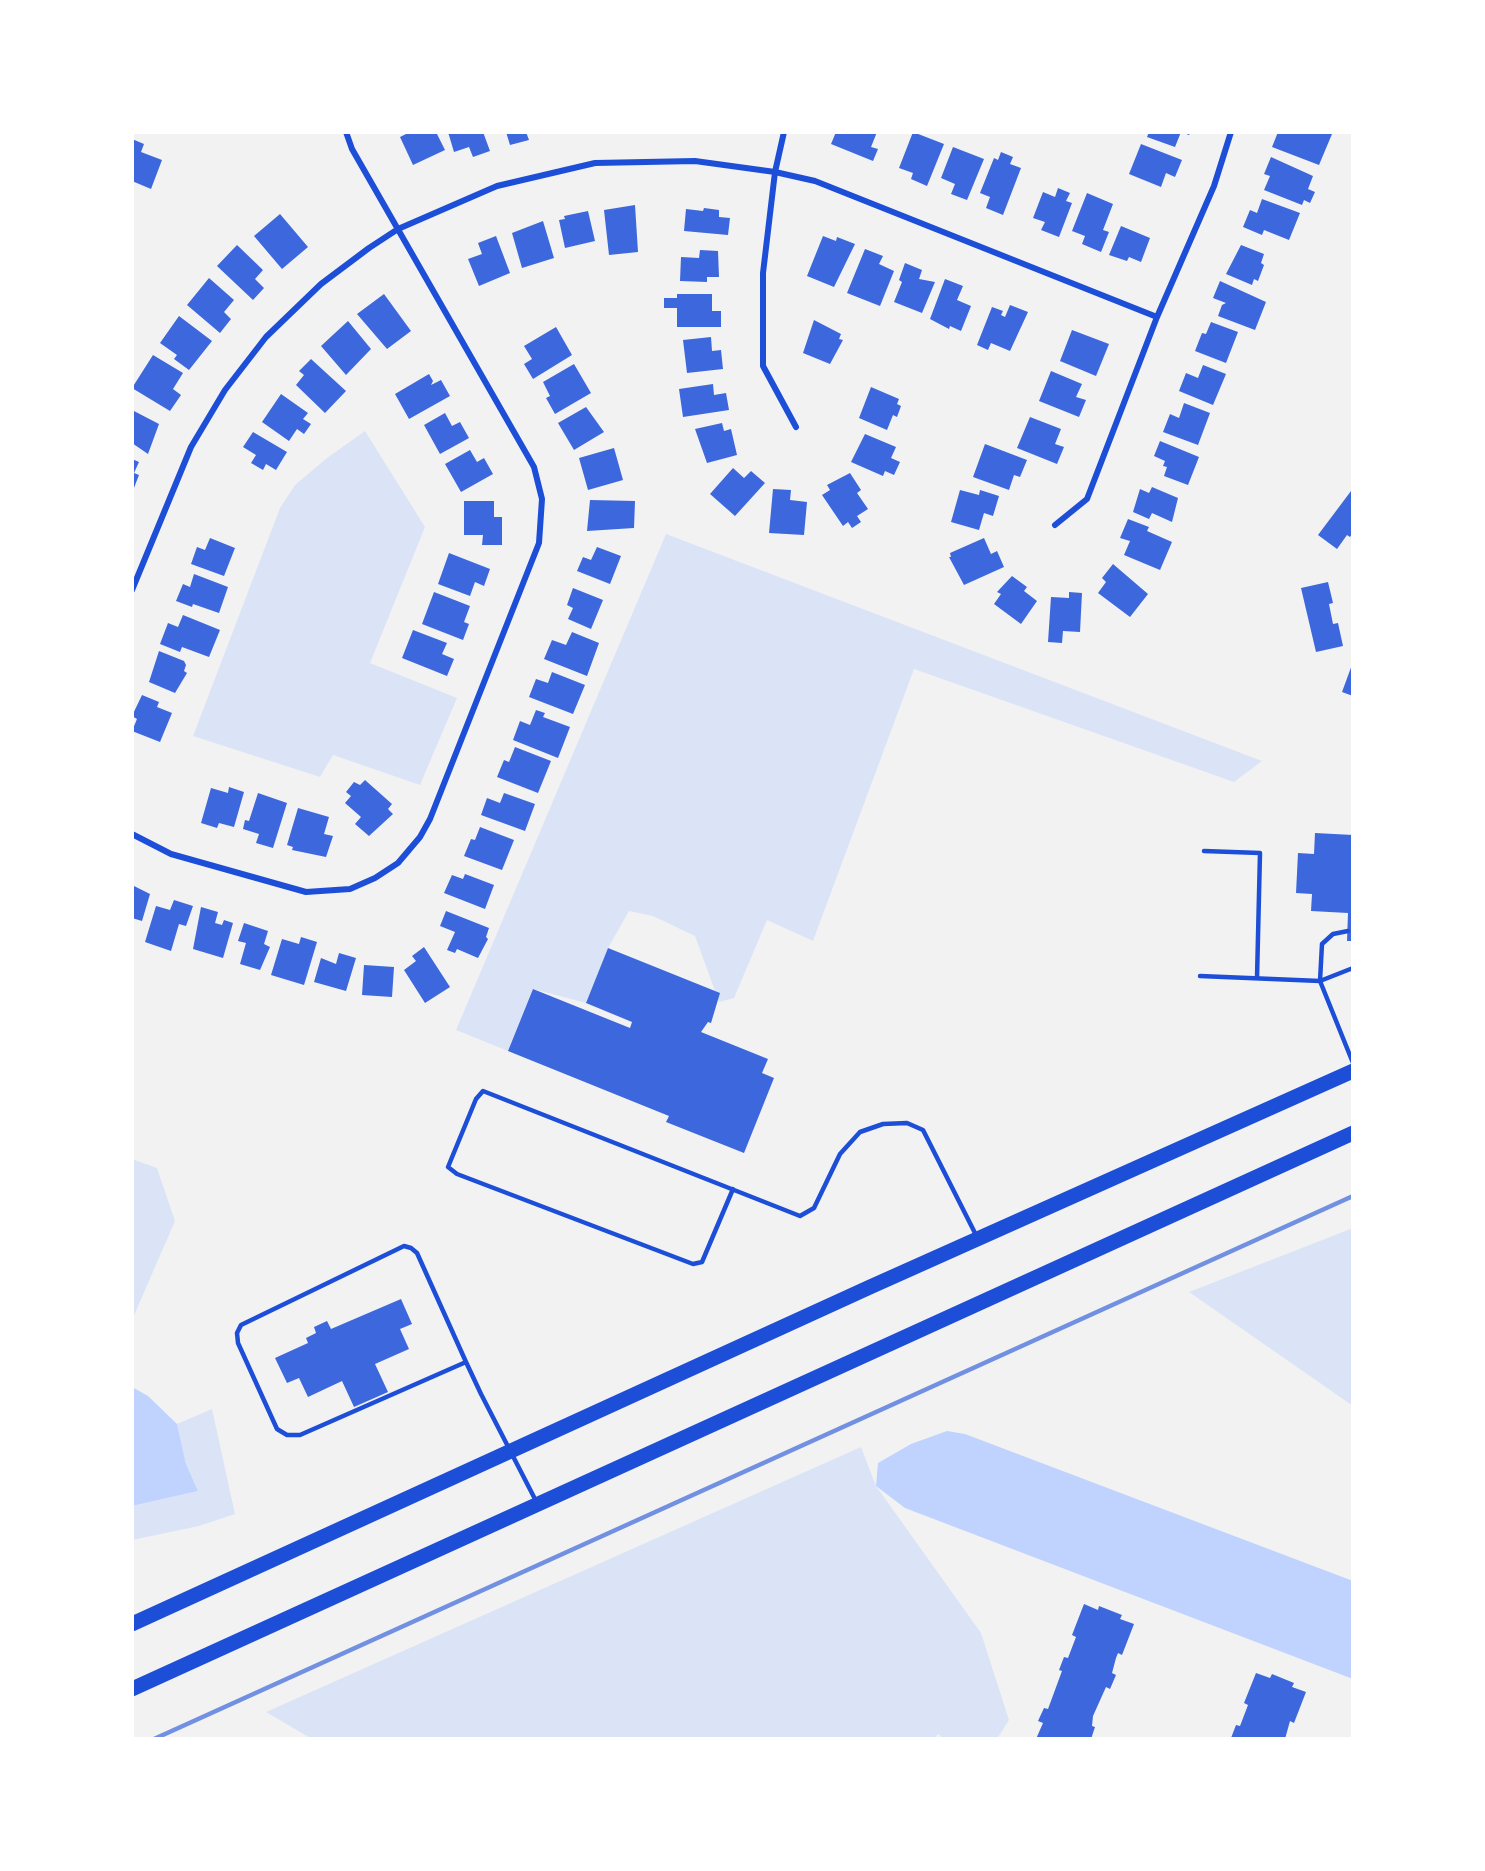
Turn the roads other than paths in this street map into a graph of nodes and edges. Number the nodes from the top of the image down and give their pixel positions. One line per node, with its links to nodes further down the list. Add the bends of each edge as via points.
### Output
1 (346, 132): 5 (street)
2 (783, 132): 4 (street)
3 (1231, 132): 6 (street, via 1214,186)
4 (775, 172): 5 (street, via 695,161 595,163 497,186); 6 (street, via 815,181); 7 (street, via 763,273 763,366)
5 (398, 230): 9 (street, via 321,284 266,337 238,372 191,447); 10 (street, via 534,467 543,521 534,557 424,831 398,863 375,878 350,889 306,892 171,854)
6 (1157, 317): 8 (street, via 1087,499)
7 (796, 427)
8 (1055, 525)
9 (132, 590)
10 (132, 834)
11 (1204, 851): 15 (lane, via 1260,854)
12 (1348, 931): 16 (lane, via 1333,934 1322,944)
13 (1353, 968): 16 (lane)
14 (1200, 976): 15 (lane)
15 (1257, 978): 16 (lane)
16 (1320, 981): 17 (lane)
17 (1353, 1063)
18 (1353, 1071): 21 (main road)
19 (1353, 1133): 24 (main road)
20 (733, 1189): 20 (lane, via 483,1091 476,1099 448,1167 457,1174 693,1264 702,1262); 21 (lane, via 800,1216 814,1208 840,1154 860,1132 883,1124 907,1123 923,1130)
21 (978, 1239): 23 (main road)
22 (466, 1362): 22 (lane, via 417,1253 404,1246 241,1325 237,1333 277,1429 287,1435 300,1435); 23 (lane)
23 (511, 1451): 24 (lane); 25 (main road)
24 (537, 1504): 26 (main road)
25 (132, 1624)
26 (132, 1689)

